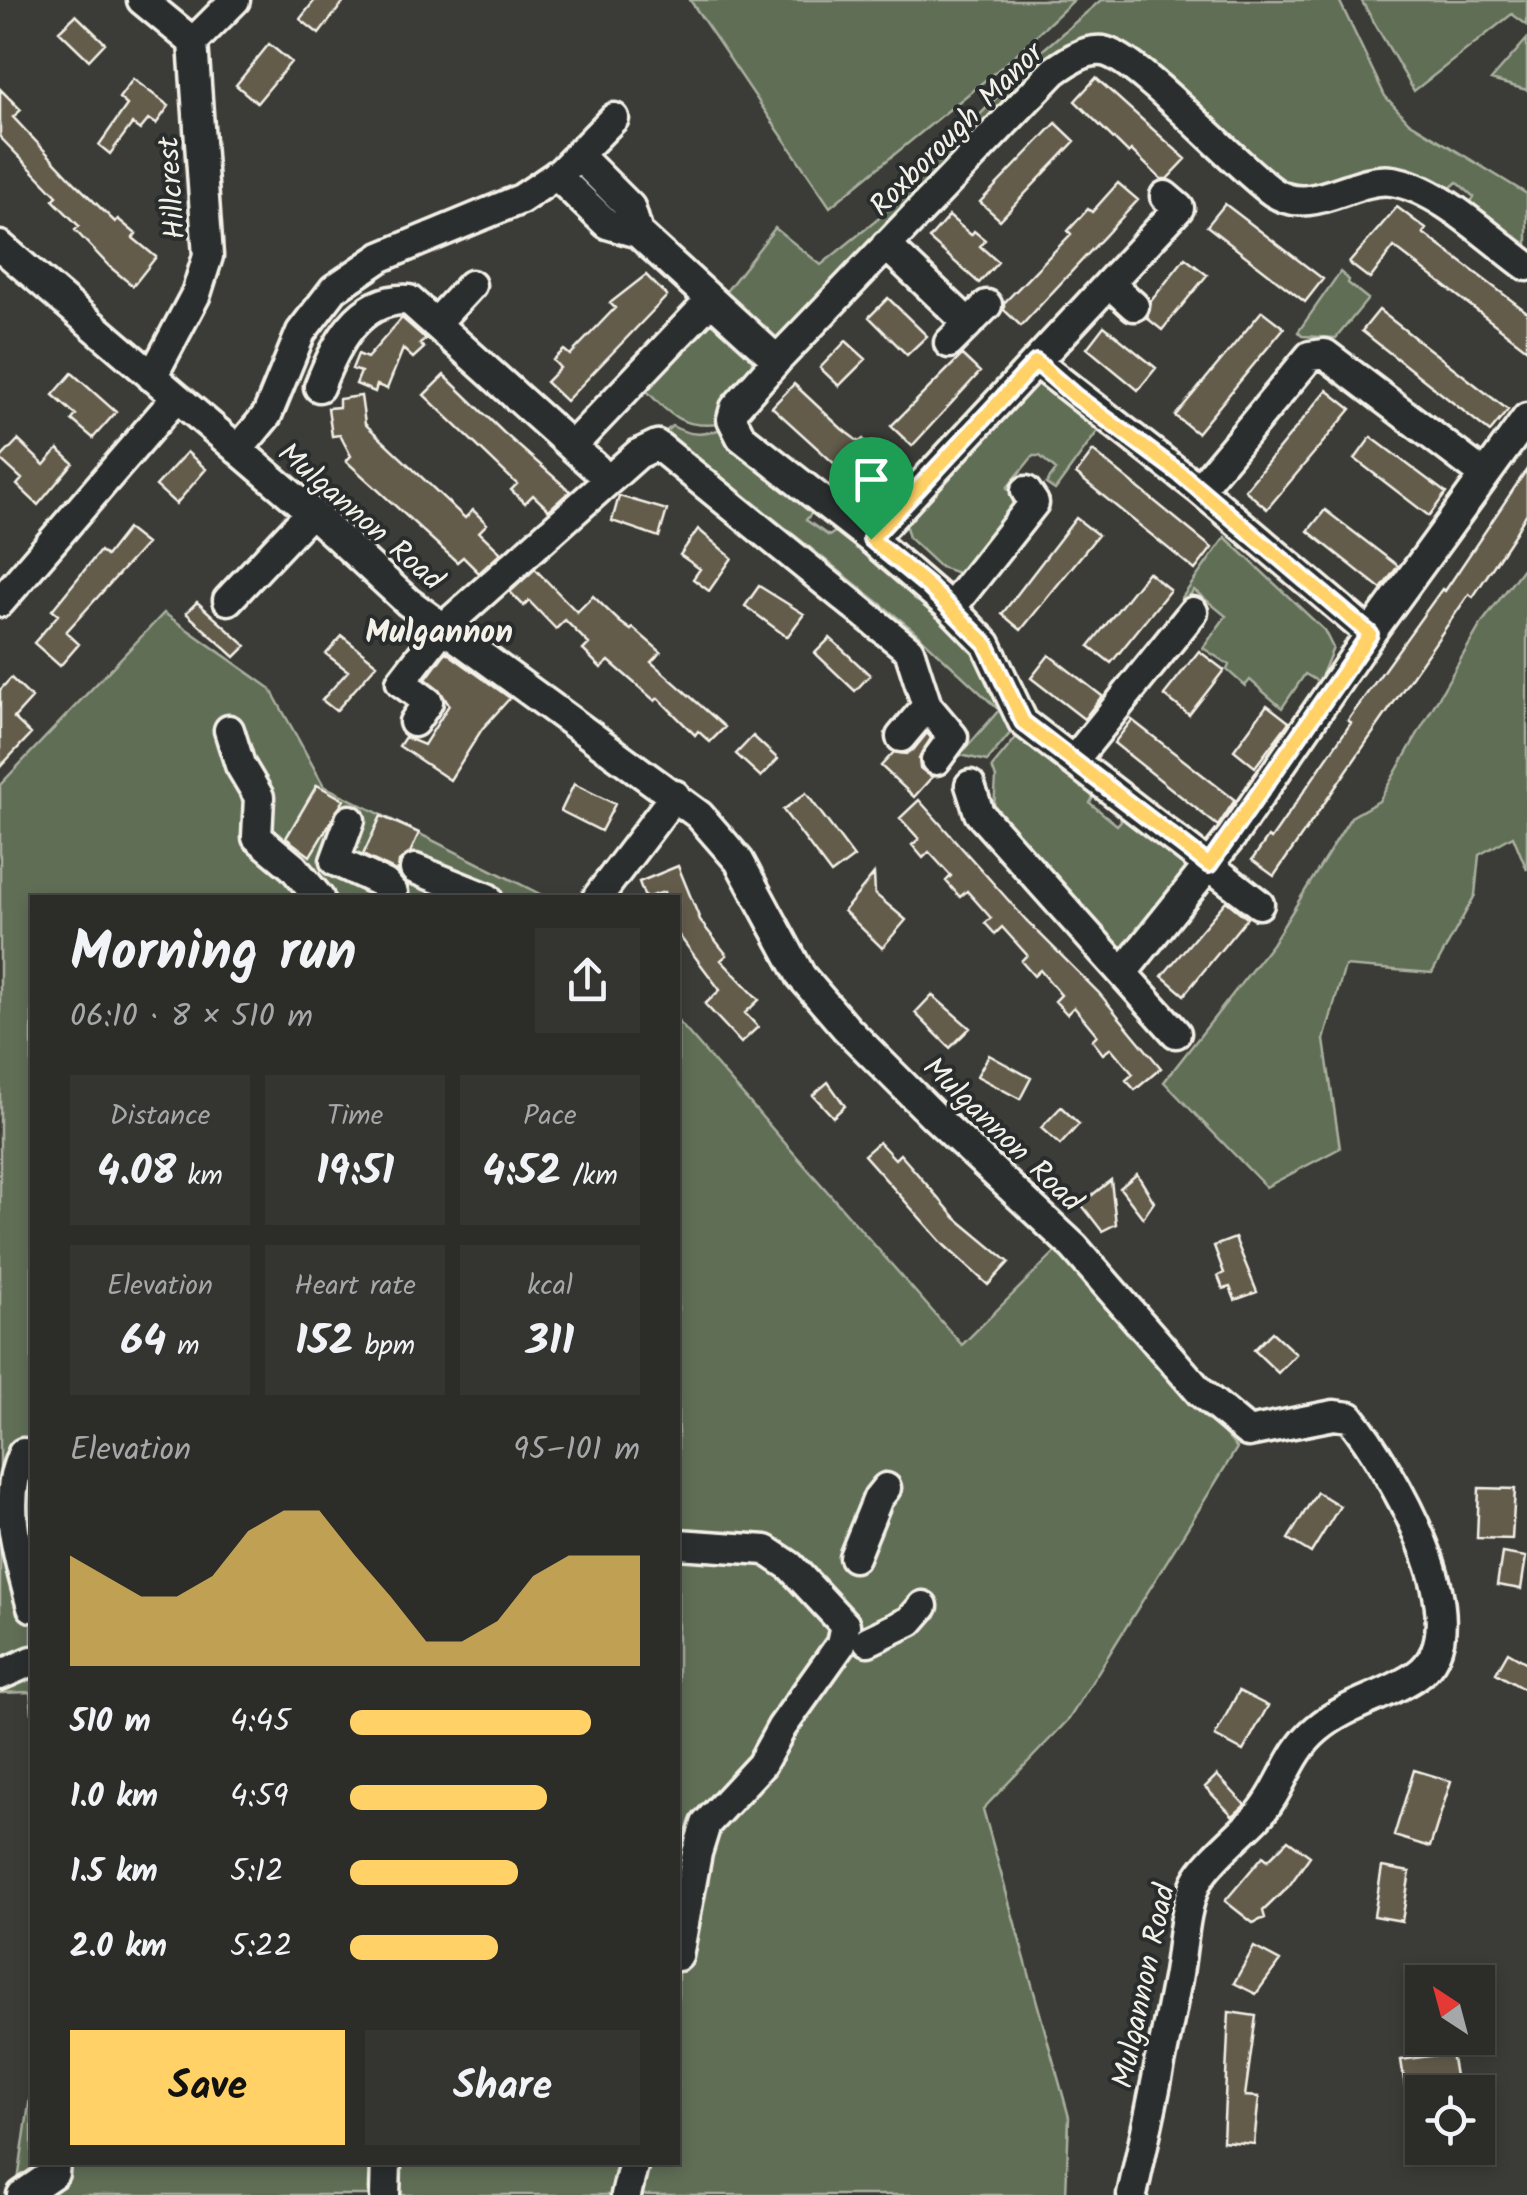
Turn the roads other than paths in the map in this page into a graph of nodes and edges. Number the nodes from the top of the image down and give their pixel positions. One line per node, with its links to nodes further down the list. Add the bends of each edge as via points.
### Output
1 (142, 0): 3 (street)
2 (235, 0): 3 (street)
3 (193, 42): 20 (street, Hillcrest, via 208,256 196,294)
4 (614, 118): 5 (street)
5 (579, 156): 6 (street); 8 (street, via 630,207)
6 (556, 175): 8 (street, via 607,224); 25 (street, via 498,210 381,257 334,289 301,332 267,415)
7 (1165, 196): 12 (street, via 1179,208)
8 (638, 233): 14 (street)
9 (886, 244): 11 (street, Roxborough Manor, via 1054,71 1098,50 1122,57 1281,196 1307,200 1388,180 1418,187); 17 (street, Roxborough Manor); 18 (street, Roxborough Manor)
10 (0, 246): 20 (street, Mulgannon Road)
11 (1527, 266)
12 (1109, 283): 15 (street); 19 (street)
13 (472, 285): 16 (street)
14 (710, 302): 18 (street); 24 (street)
15 (1134, 306)
16 (437, 322): 21 (street, via 409,300 374,306 346,332); 24 (street)
17 (968, 324)
18 (777, 360): 31 (street, Roxborough Manor, via 735,408 734,429)
19 (1036, 362): 28 (street); 31 (street)
20 (152, 377): 22 (street, Mulgannon Road)
21 (319, 387)
22 (176, 398): 25 (street, Mulgannon Road); 33 (street)
23 (1527, 418): 27 (street)
24 (572, 446): 26 (street)
25 (238, 450): 30 (street, Mulgannon Road)
26 (596, 468)
27 (1483, 474): 28 (street, via 1325,354 1310,356); 37 (street)
28 (1199, 490): 37 (street)
29 (1026, 491): 34 (street, via 1034,503)
30 (311, 512): 32 (street); 36 (street, Mulgannon Road)
31 (871, 539): 34 (street, Roxborough Manor)
32 (228, 600)
33 (0, 602)
34 (951, 608): 43 (street, Roxborough Manor, via 986,644 1023,722)
35 (1194, 623): 43 (street)
36 (442, 628): 38 (street, via 638,454 657,445 909,650); 39 (street, via 401,682 428,702); 45 (street, Mulgannon Road)
37 (1370, 634): 47 (street, via 1312,704)
38 (926, 706): 41 (street); 42 (street, via 954,737)
39 (414, 722)
40 (228, 730): 50 (street, via 259,797 257,837)
41 (901, 737)
42 (936, 760)
43 (1074, 760): 47 (street, Roxborough Manor, via 1116,801)
44 (970, 785): 54 (street, via 979,813)
45 (675, 795): 52 (street); 72 (street, Mulgannon Road, via 738,861 792,962 824,1002 1074,1246 1200,1392 1248,1432 1350,1417 1376,1450 1432,1564 1440,1606 1435,1654 1418,1674 1314,1731 1290,1758 1262,1811 1197,1880)
46 (350, 820): 49 (street, via 336,861)
47 (1209, 865): 53 (street, Roxborough Manor); 54 (street)
48 (415, 870): 51 (street)
49 (393, 893)
50 (317, 895)
51 (479, 895)
52 (599, 895)
53 (1258, 904)
54 (1124, 971): 55 (street)
55 (1176, 1033)
56 (22, 1453): 60 (street, via 9,1472 5,1498)
57 (886, 1488): 59 (street)
58 (680, 1544): 62 (street, via 766,1550)
59 (854, 1556)
60 (26, 1603)
61 (922, 1606): 62 (street, via 910,1621)
62 (864, 1640): 65 (street, via 841,1644 761,1766 706,1824)
63 (30, 1662): 64 (street)
64 (0, 1675)
65 (680, 1945)
66 (55, 2165): 69 (street, via 54,2173)
67 (386, 2165): 70 (street)
68 (633, 2165): 71 (street)
69 (22, 2195)
70 (385, 2195)
71 (626, 2195)
72 (1132, 2195)

